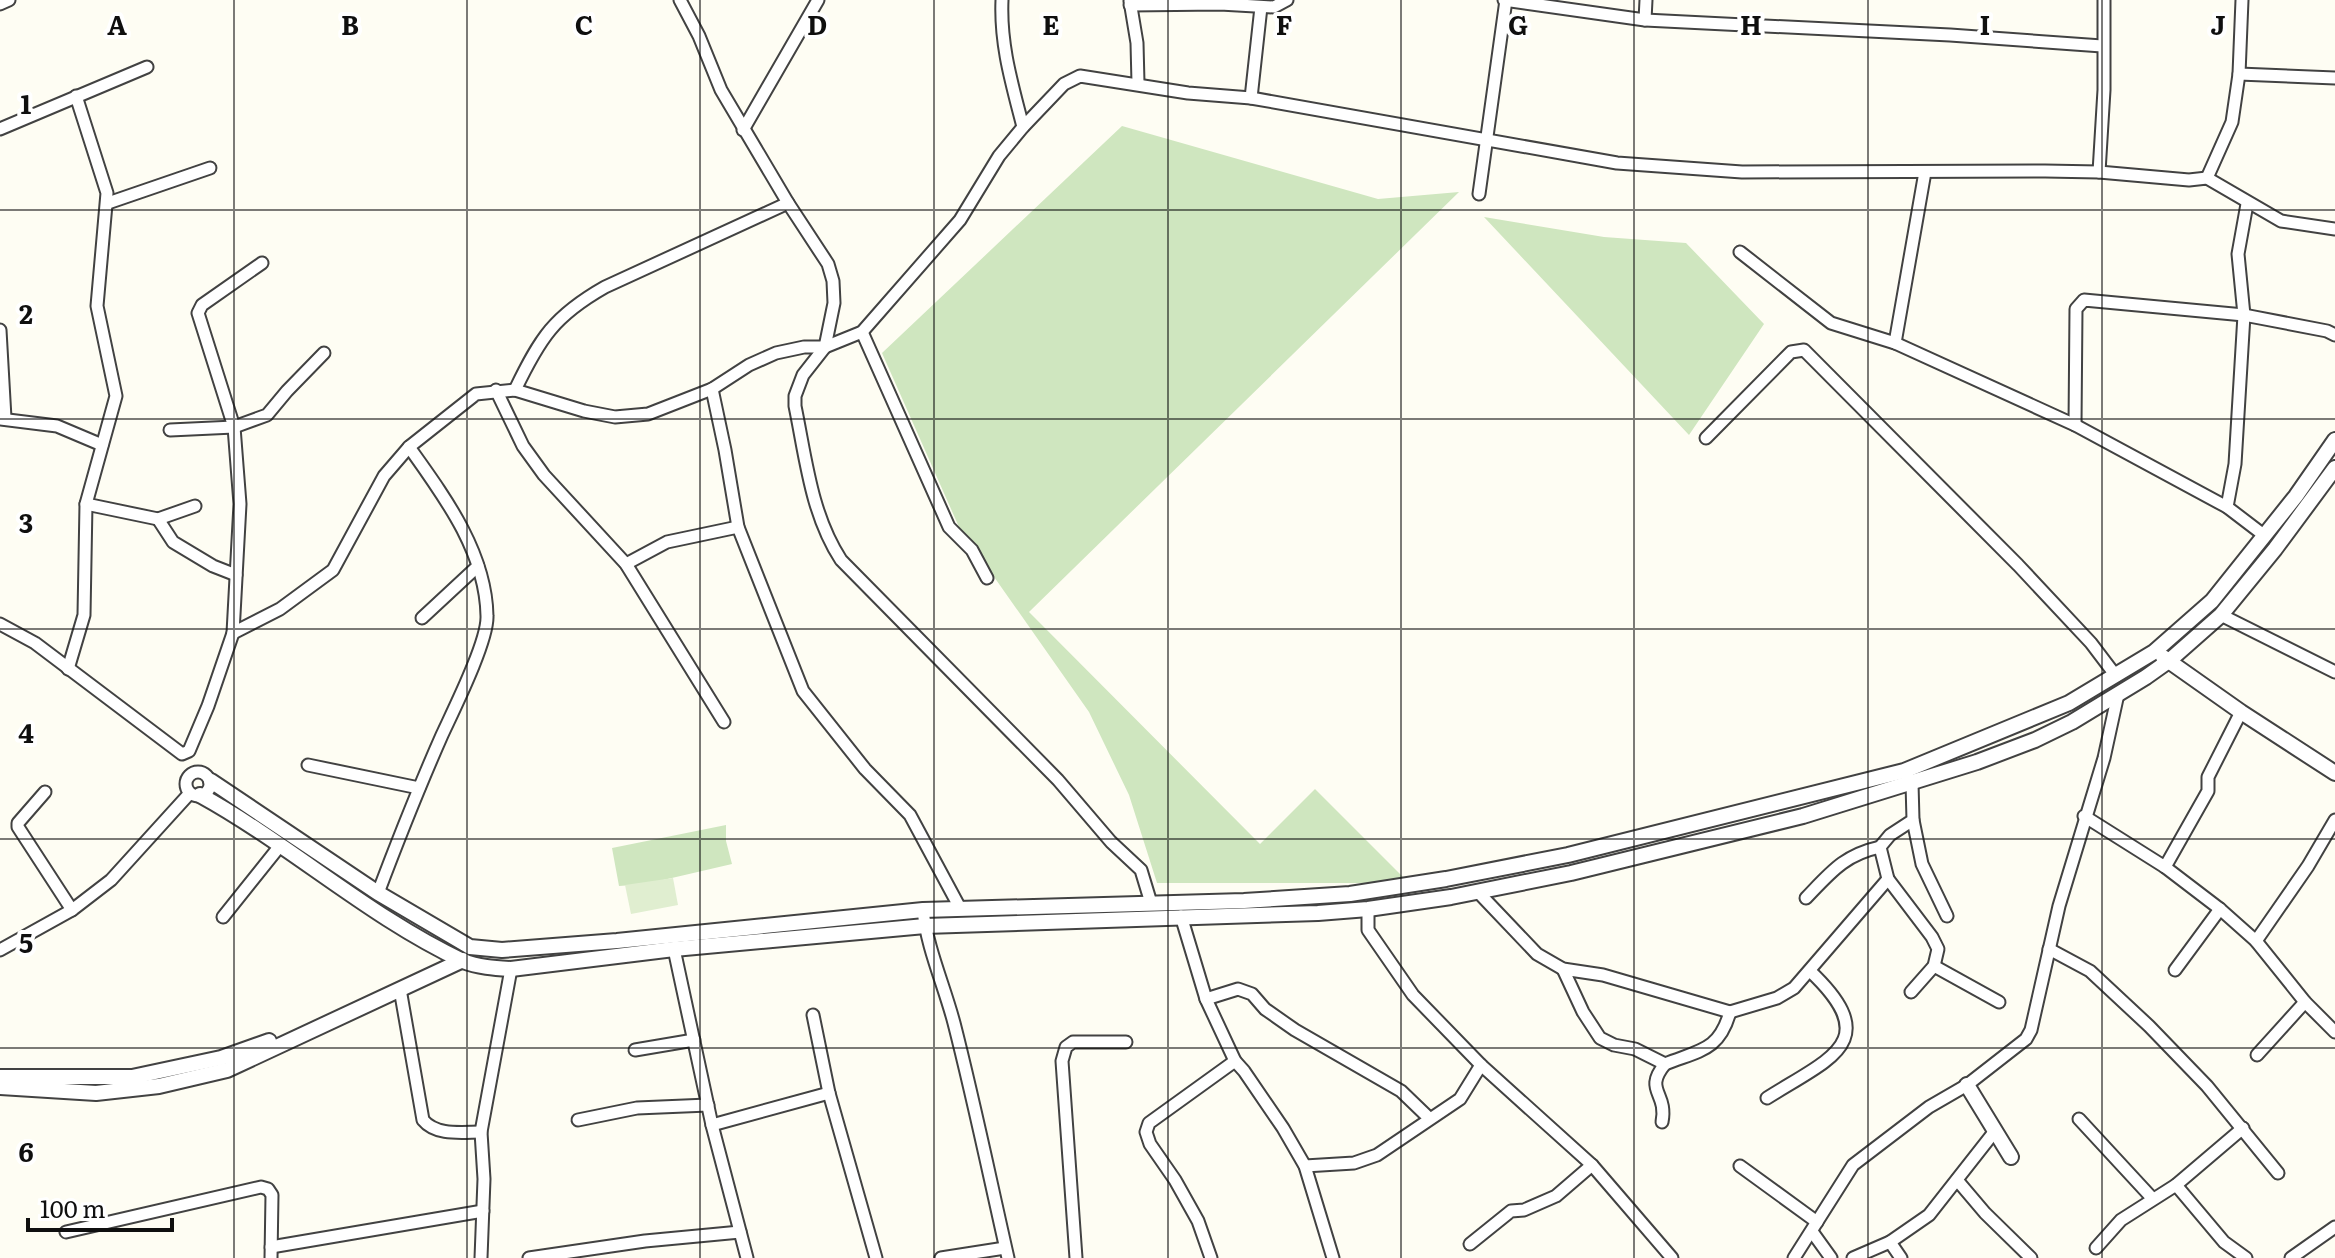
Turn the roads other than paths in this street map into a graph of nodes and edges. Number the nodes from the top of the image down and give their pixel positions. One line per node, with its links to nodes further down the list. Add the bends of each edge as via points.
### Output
1 (9, 0): 12 (street)
2 (680, 0): 24 (street)
3 (818, 0): 24 (street)
4 (1002, 0): 22 (street, via 1007,69)
5 (1287, 0): 13 (street)
6 (1505, 0): 11 (street); 25 (street)
7 (1646, 0): 14 (street)
8 (2104, 0): 15 (street)
9 (2242, 0): 17 (street)
10 (1130, 2): 13 (street); 19 (street)
11 (1522, 2): 14 (street)
12 (0, 4)
13 (1261, 7): 21 (street)
14 (1645, 20): 15 (street)
15 (2102, 46): 28 (street)
16 (147, 67): 20 (street)
17 (2239, 74): 18 (street); 29 (street, via 2232,122)
18 (2335, 78)
19 (1138, 83): 21 (street); 22 (street, via 1074,78)
20 (76, 96): 23 (street); 31 (street)
21 (1251, 98): 25 (street)
22 (1023, 127): 39 (street, via 960,220)
23 (0, 129)
24 (743, 130): 32 (street)
25 (1486, 140): 27 (street, via 1668,168); 30 (street)
26 (210, 168): 31 (street)
27 (1925, 172): 28 (street); 41 (street)
28 (2099, 172): 29 (street)
29 (2207, 178): 33 (street)
30 (1479, 194)
31 (108, 203): 53 (street, via 97,306 116,396)
32 (788, 203): 42 (street, via 828,264 833,281); 46 (street, via 579,302 554,322 535,348)
33 (2247, 204): 34 (street, via 2281,221); 37 (street, via 2238,254)
34 (2335, 229)
35 (1740, 252): 41 (street, via 1831,323)
36 (262, 263): 49 (street, via 198,313)
37 (2244, 315): 40 (street); 48 (street, via 2084,300 2076,309); 58 (street, via 2235,464)
38 (0, 330): 47 (street)
39 (862, 332): 42 (street); 65 (street, via 949,527 972,550)
40 (2335, 335)
41 (1895, 343): 48 (street)
42 (825, 347): 44 (street, via 776,353); 97 (street, via 803,375 795,406 815,502 833,547 1141,870)
43 (324, 353): 49 (street, via 267,415)
44 (712, 389): 46 (street, via 648,414 615,417); 60 (street)
45 (496, 390): 46 (street); 54 (street, via 476,394); 62 (street, via 523,446 544,475)
46 (515, 390)
47 (2, 418): 53 (street, via 57,426)
48 (2075, 425): 58 (street)
49 (234, 427): 50 (street); 64 (street, via 240,504)
50 (170, 430)
51 (1706, 438): 74 (street, via 1791,352 1804,350 2018,565)
52 (2335, 440): 61 (street)
53 (102, 445): 56 (street)
54 (409, 447): 63 (street, via 454,510); 69 (street, via 384,476 333,570 280,609)
55 (2335, 468): 66 (street)
56 (86, 504): 59 (street); 73 (street, via 84,615)
57 (195, 506): 59 (street)
58 (2227, 507): 61 (street)
59 (158, 519): 64 (street, via 173,542)
60 (738, 527): 62 (street, via 667,542); 98 (street, via 803,691 865,769 910,815)
61 (2265, 536): 70 (street, via 2212,601)
62 (626, 564): 77 (street)
63 (478, 566): 67 (street); 84 (street, via 485,629)
64 (236, 575): 69 (street)
65 (987, 578)
66 (2221, 615): 71 (street); 72 (street)
67 (422, 618)
68 (0, 624): 73 (street)
69 (233, 633): 78 (street)
70 (2154, 652): 71 (street); 74 (street)
71 (2170, 660): 75 (street); 76 (street)
72 (2332, 666)
73 (68, 669): 78 (street)
74 (2116, 676): 82 (street)
75 (2118, 694): 82 (street, via 2035,740); 87 (street)
76 (2241, 712): 81 (street); 92 (street, via 2208,777 2208,791)
77 (724, 722)
78 (186, 754): 80 (street)
79 (308, 765): 84 (street)
80 (194, 772): 83 (street); 86 (street, via 186,782)
81 (2335, 773)
82 (1908, 777): 88 (street); 94 (street, via 1803,816); 97 (street, via 1446,879 1350,894)
83 (211, 781): 86 (street, via 207,791); 95 (street)
84 (419, 788): 95 (street)
85 (45, 792): 101 (street, via 18,827)
86 (195, 794): 90 (street); 101 (street, via 111,880)
87 (2084, 816): 92 (street); 109 (street)
88 (1913, 820): 91 (street); 104 (street, via 1922,864)
89 (2335, 820): 107 (street)
90 (279, 847): 105 (street); 111 (street, via 371,910)
91 (1880, 847): 93 (street); 96 (street, via 1845,859)
92 (2165, 867): 100 (street)
93 (1888, 879): 112 (street, via 1935,942); 116 (street)
94 (1478, 892): 99 (street); 114 (street, via 1537,954)
95 (378, 893): 102 (street, via 470,947 502,950)
96 (1806, 898)
97 (1151, 903): 98 (street)
98 (960, 908): 102 (street)
99 (1368, 909): 103 (street); 131 (street, via 1368,930 1413,995)
100 (2220, 909): 107 (street); 115 (street)
101 (72, 910): 110 (street)
102 (923, 910): 106 (street)
103 (1181, 916): 106 (street); 119 (street)
104 (1947, 916)
105 (223, 917)
106 (925, 926): 108 (street); 163 (street, via 975,1106)
107 (2256, 941): 121 (street)
108 (674, 949): 113 (street); 125 (street)
109 (2049, 949): 133 (street, via 2026,1039); 143 (street, via 2090,971)
110 (0, 950)
111 (458, 957): 113 (street); 117 (street); 132 (street, via 221,1058 132,1077)
112 (1934, 966): 118 (street); 120 (street)
113 (511, 969): 145 (street)
114 (1563, 969): 122 (street, via 1603,975); 130 (street, via 1600,1038)
115 (2175, 970)
116 (1810, 971): 122 (street, via 1777,998); 136 (street, via 1834,994 1847,1018 1845,1038 1834,1055)
117 (400, 989): 134 (street, via 227,1070 96,1093); 145 (street, via 423,1120 448,1132)
118 (1911, 992)
119 (1206, 999): 129 (street); 138 (street, via 1238,989 1252,994 1295,1030 1401,1091)
120 (1999, 1002)
121 (2305, 1002): 124 (street); 128 (street)
122 (1730, 1012): 130 (street, via 1713,1045)
123 (813, 1015): 135 (street)
124 (2334, 1029)
125 (694, 1040): 127 (street); 137 (street)
126 (1126, 1042): 169 (street, via 1073,1042 1062,1061)
127 (635, 1050)
128 (2257, 1055)
129 (1235, 1061): 148 (street); 170 (street, via 1149,1123 1146,1132 1198,1221)
130 (1665, 1064): 141 (street, via 1654,1083 1665,1109)
131 (1481, 1065): 138 (street, via 1460,1099); 147 (street)
132 (0, 1077)
133 (1967, 1085): 144 (street); 156 (street, via 1853,1165)
134 (0, 1087)
135 (829, 1093): 142 (street); 167 (street)
136 (1767, 1098)
137 (708, 1105): 140 (street, via 637,1108); 142 (street)
138 (1429, 1118): 148 (street, via 1377,1155 1354,1163)
139 (2079, 1119): 153 (street)
140 (578, 1120)
141 (1662, 1122)
142 (712, 1125): 158 (street)
143 (2243, 1128): 150 (street); 152 (street)
144 (1995, 1131): 146 (street); 151 (street)
145 (481, 1132): 154 (street)
146 (2011, 1157)
147 (1592, 1165): 160 (street, via 1556,1196 1511,1211); 172 (street)
148 (1305, 1166): 171 (street)
149 (1740, 1166): 156 (street)
150 (2278, 1173)
151 (1957, 1180): 159 (street, via 1929,1215); 177 (street)
152 (2176, 1185): 153 (street); 178 (street, via 2224,1242)
153 (2152, 1198): 161 (street, via 2121,1220)
154 (483, 1211): 162 (street); 164 (street)
155 (2335, 1227): 179 (street)
156 (1815, 1228): 173 (street); 174 (street)
157 (66, 1232): 162 (street, via 261,1187 272,1195)
158 (740, 1232): 165 (street); 166 (street)
159 (1890, 1242): 175 (street); 176 (street)
160 (1470, 1244)
161 (2096, 1248)
162 (271, 1253)
163 (1006, 1253): 168 (street)
164 (481, 1258)
165 (529, 1258)
166 (747, 1258)
167 (876, 1258)
168 (941, 1258)
169 (1076, 1258)
170 (1211, 1258)
171 (1333, 1258)
172 (1672, 1258)
173 (1794, 1258)
174 (1831, 1258)
175 (1853, 1258)
176 (1901, 1258)
177 (2031, 1258)
178 (2246, 1258)
179 (2291, 1258)

